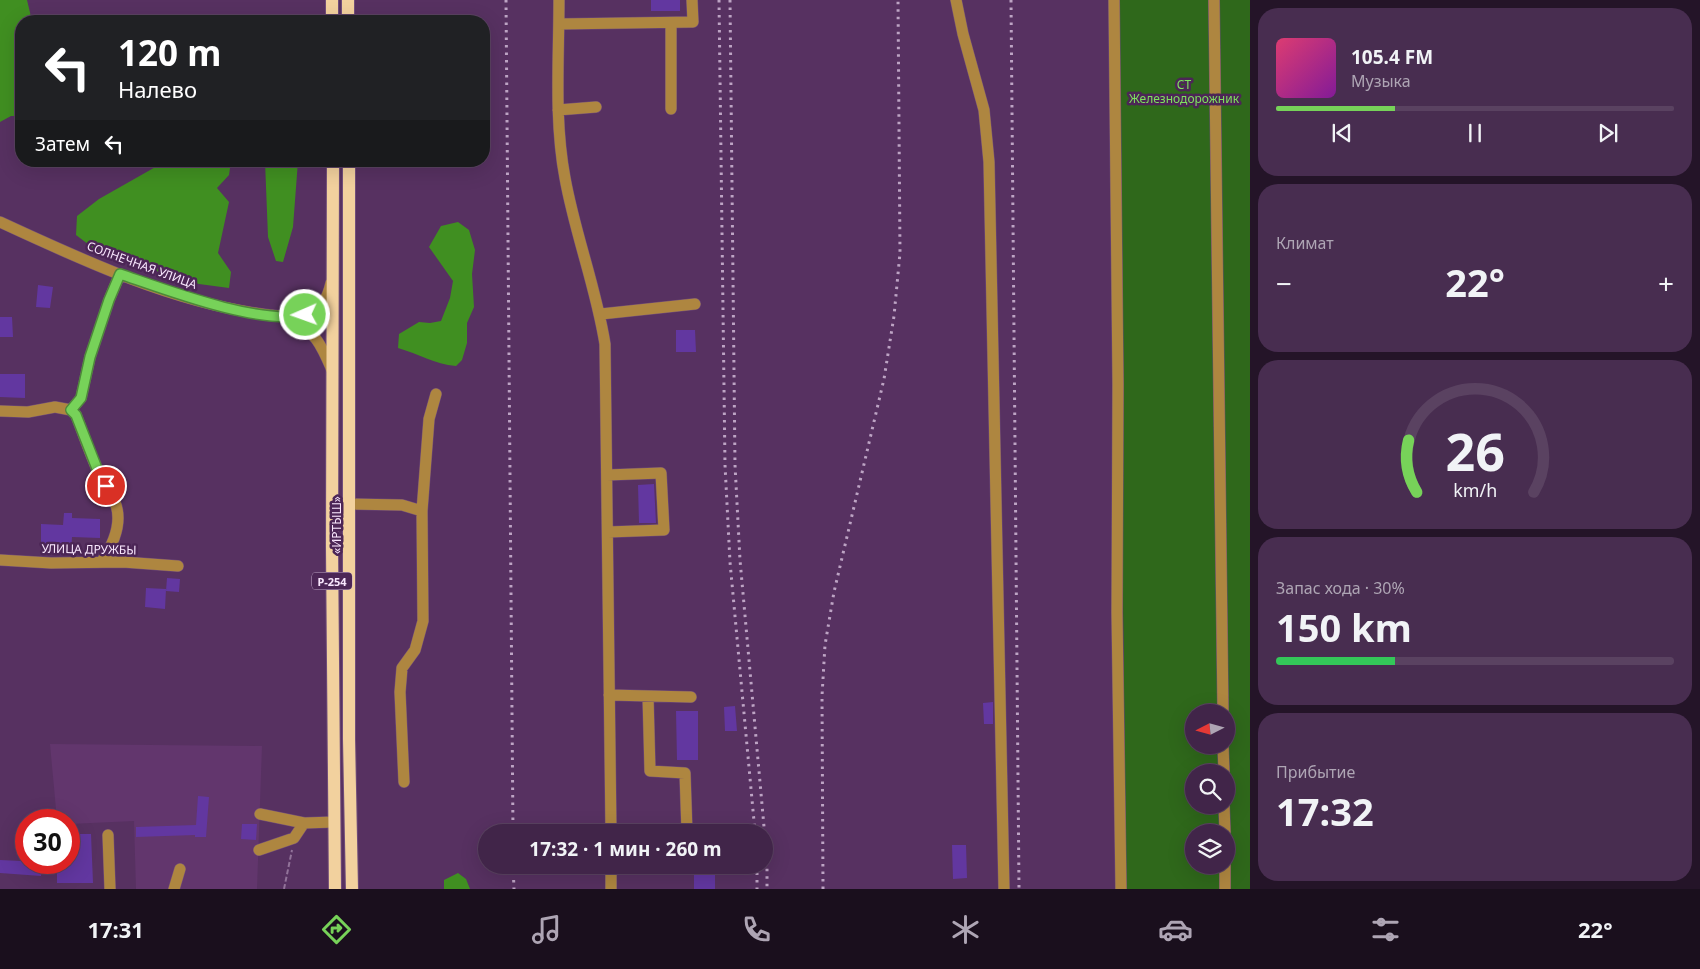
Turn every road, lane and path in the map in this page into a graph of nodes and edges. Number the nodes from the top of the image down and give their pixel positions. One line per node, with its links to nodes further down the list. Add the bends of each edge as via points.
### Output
1 (332, 0): 8 (main road)
2 (348, 0): 9 (main road)
3 (559, 0): 11 (street)
4 (692, 0): 10 (street, via 693,22)
5 (956, 0): 56 (street, via 984,110 988,162)
6 (1114, 0): 57 (street)
7 (1214, 0): 37 (street)
8 (332, 15)
9 (348, 15)
10 (670, 23): 11 (street); 14 (street)
11 (559, 24): 13 (street)
12 (596, 107): 13 (street)
13 (558, 110): 21 (street, via 565,180)
14 (671, 110)
15 (332, 167): 19 (main road, «ИРТЫШ» / Р-254)
16 (349, 167): 28 (main road, «ИРТЫШ» / Р-254)
17 (0, 222): 18 (street, СОЛНЕЧНАЯ УЛИЦА)
18 (120, 274): 22 (street, СОЛНЕЧНАЯ УЛИЦА, via 189,298 249,313); 25 (street, via 90,357 81,398)
19 (333, 274): 22 (street, via 329,292 315,310 298,317); 23 (main road, «ИРТЫШ» / Р-254)
20 (695, 304): 21 (street)
21 (601, 314): 27 (street, via 606,360)
22 (281, 316): 23 (street, via 300,324 312,334 322,345)
23 (332, 372): 40 (main road, «ИРТЫШ» / Р-254)
24 (436, 394): 29 (street, via 429,418)
25 (71, 410): 26 (street, via 55,407 28,412); 32 (street, via 115,502 118,516 117,533)
26 (0, 411)
27 (607, 475): 30 (street); 30 (street, via 661,473 664,530)
28 (350, 504): 29 (street, via 402,505); 54 (main road, «ИРТЫШ» / Р-254)
29 (422, 511): 38 (street, via 423,621 415,650 402,668 400,684)
30 (608, 532): 34 (street)
31 (0, 560): 32 (street, УЛИЦА ДРУЖБЫ)
32 (102, 561): 33 (street, УЛИЦА ДРУЖБЫ)
33 (178, 566)
34 (609, 695): 35 (street); 42 (street)
35 (648, 696): 36 (street); 43 (street, via 650,771 685,773)
36 (691, 697)
37 (1223, 704)
38 (404, 782)
39 (260, 814): 41 (street)
40 (334, 822): 41 (street); 53 (main road, «ИРТЫШ» / Р-254)
41 (304, 823): 45 (street)
42 (611, 824)
43 (687, 824)
44 (108, 835): 50 (street)
45 (294, 838): 46 (street); 52 (path)
46 (259, 850)
47 (180, 869): 51 (street)
48 (611, 874): 55 (street)
49 (1225, 874): 58 (street)
50 (110, 889)
51 (174, 889)
52 (284, 889)
53 (335, 889)
54 (352, 889)
55 (611, 889)
56 (1004, 889)
57 (1121, 889)
58 (1226, 889)

